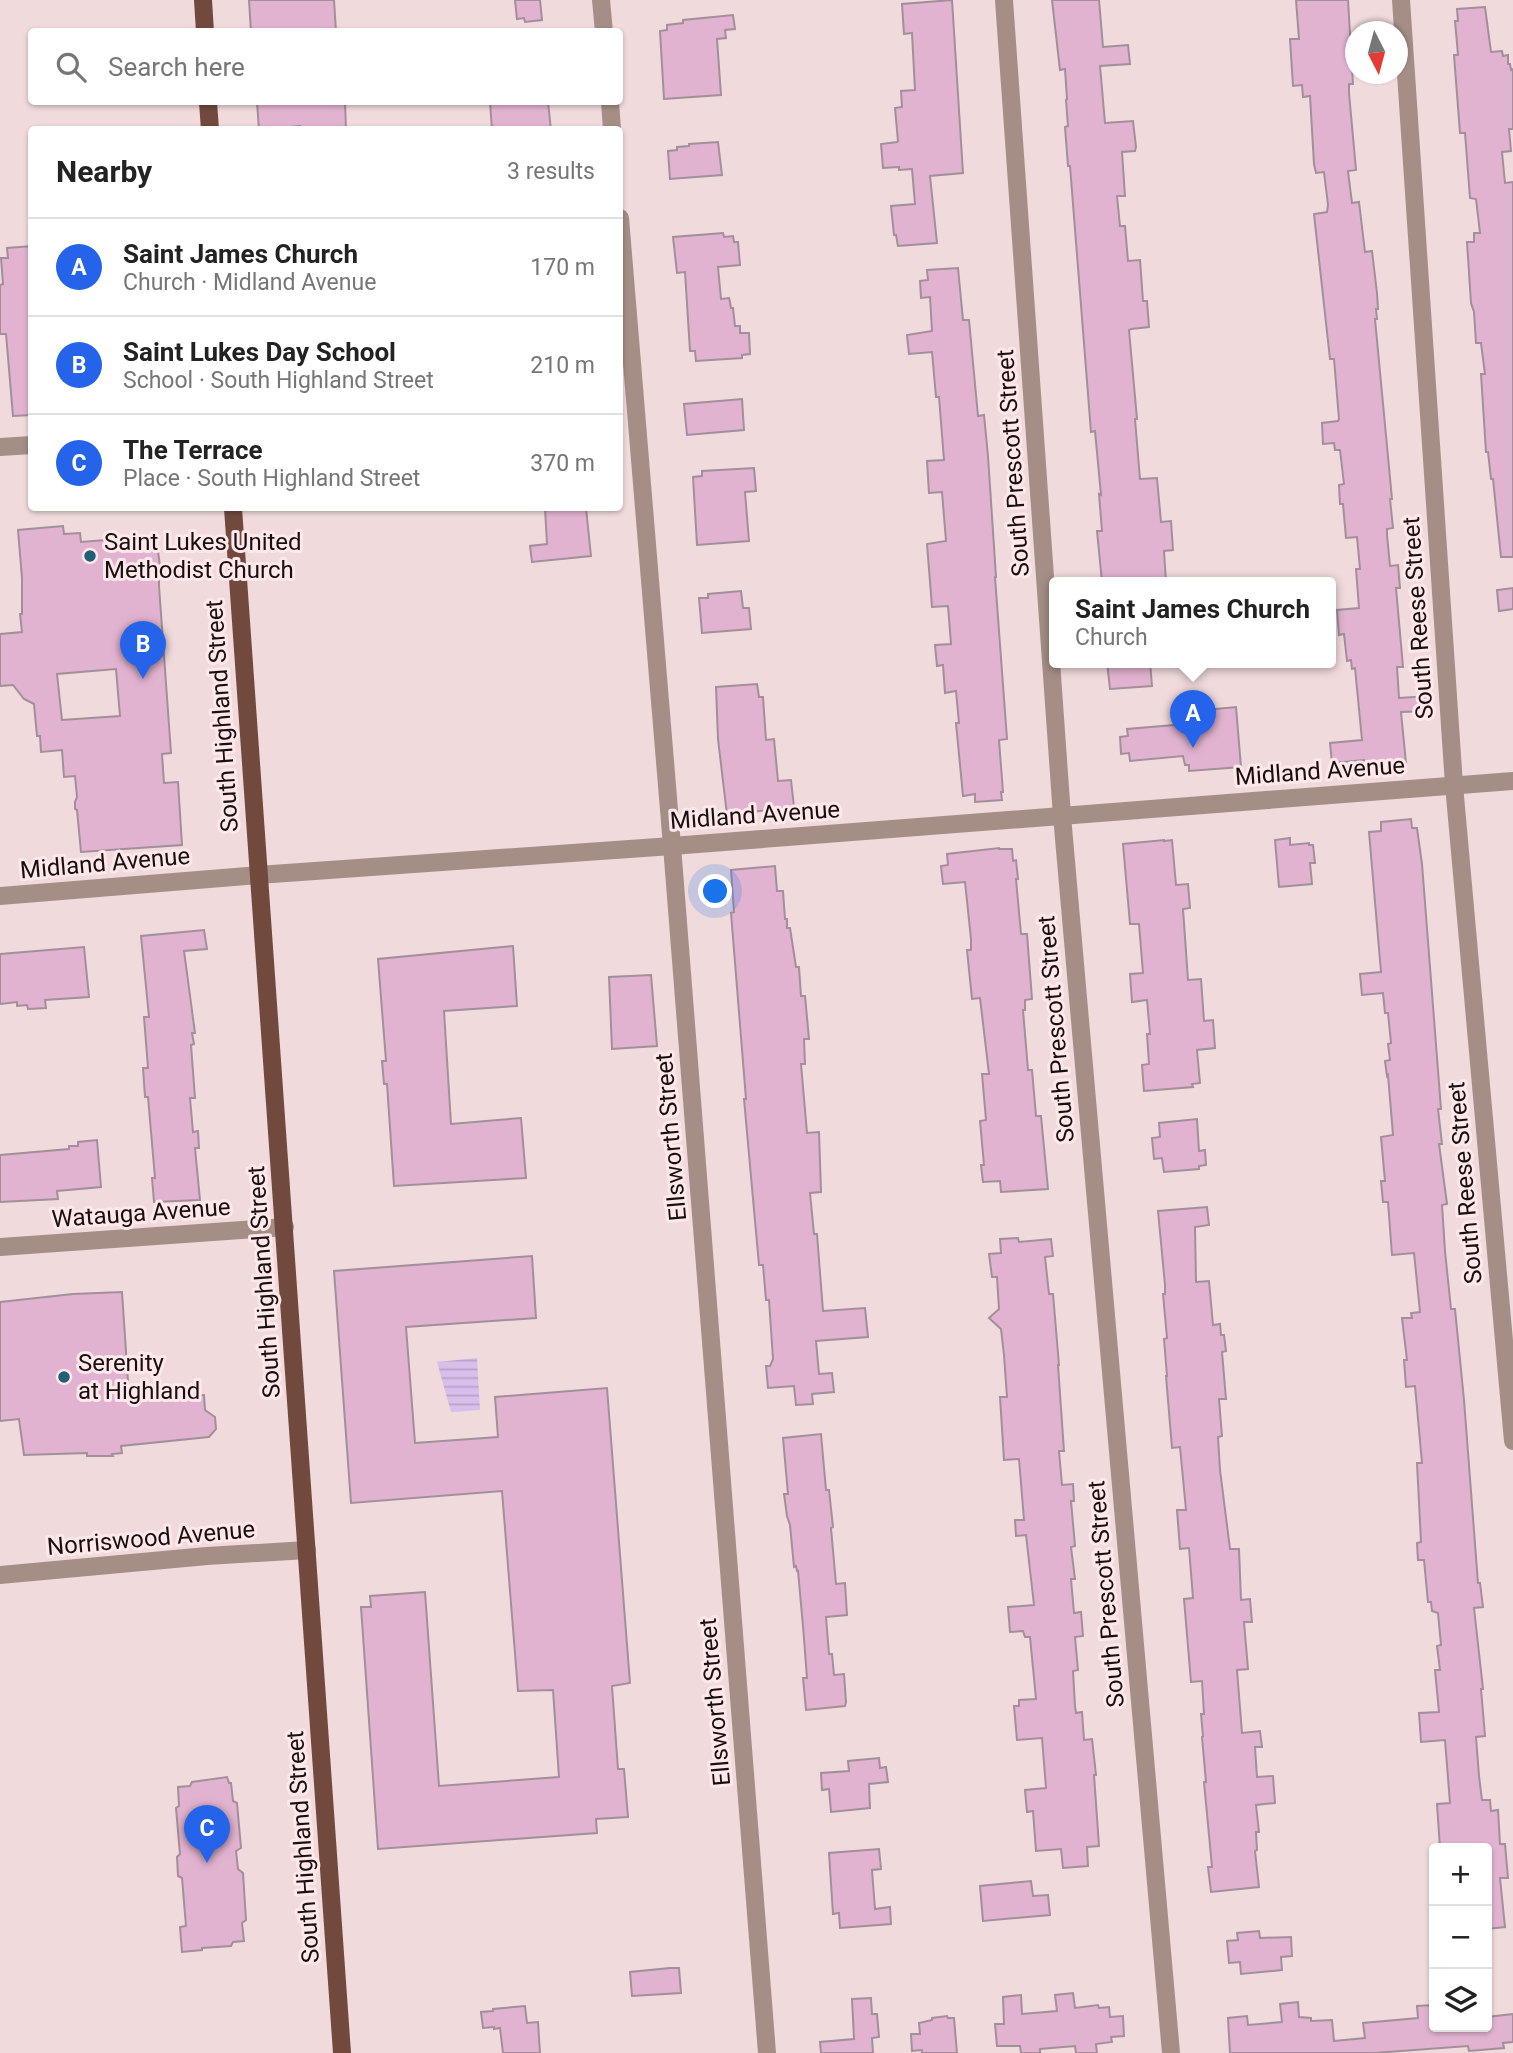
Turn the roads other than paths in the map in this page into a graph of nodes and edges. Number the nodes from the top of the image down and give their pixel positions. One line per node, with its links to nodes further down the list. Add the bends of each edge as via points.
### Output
1 (203, 0): 5 (main road)
2 (601, 0): 6 (street)
3 (1004, 0): 15 (street, South Prescott Street)
4 (1401, 0): 18 (street, South Reese Street)
5 (205, 28)
6 (604, 28)
7 (208, 105): 9 (main road)
8 (610, 105): 10 (street)
9 (210, 126)
10 (612, 126)
11 (623, 254): 20 (street, Ellsworth Street)
12 (28, 445): 13 (street)
13 (0, 447)
14 (233, 511): 21 (main road, South Highland Street)
15 (1049, 633)
16 (1051, 668): 19 (street, South Prescott Street)
17 (1513, 781): 18 (street, Midland Avenue)
18 (1454, 785): 19 (street, Midland Avenue); 25 (street, South Reese Street)
19 (1062, 816): 20 (street, Midland Avenue); 30 (street, South Prescott Street)
20 (672, 846): 21 (street, Midland Avenue); 29 (street, Ellsworth Street)
21 (258, 875): 22 (street, Midland Avenue); 23 (main road, South Highland Street)
22 (0, 896)
23 (285, 1227): 24 (street, Watauga Avenue); 26 (main road, South Highland Street)
24 (0, 1247)
25 (1513, 1441)
26 (307, 1550): 27 (street, Norriswood Avenue); 28 (main road, South Highland Street)
27 (0, 1576)
28 (342, 2053)
29 (767, 2053)
30 (1171, 2053)

